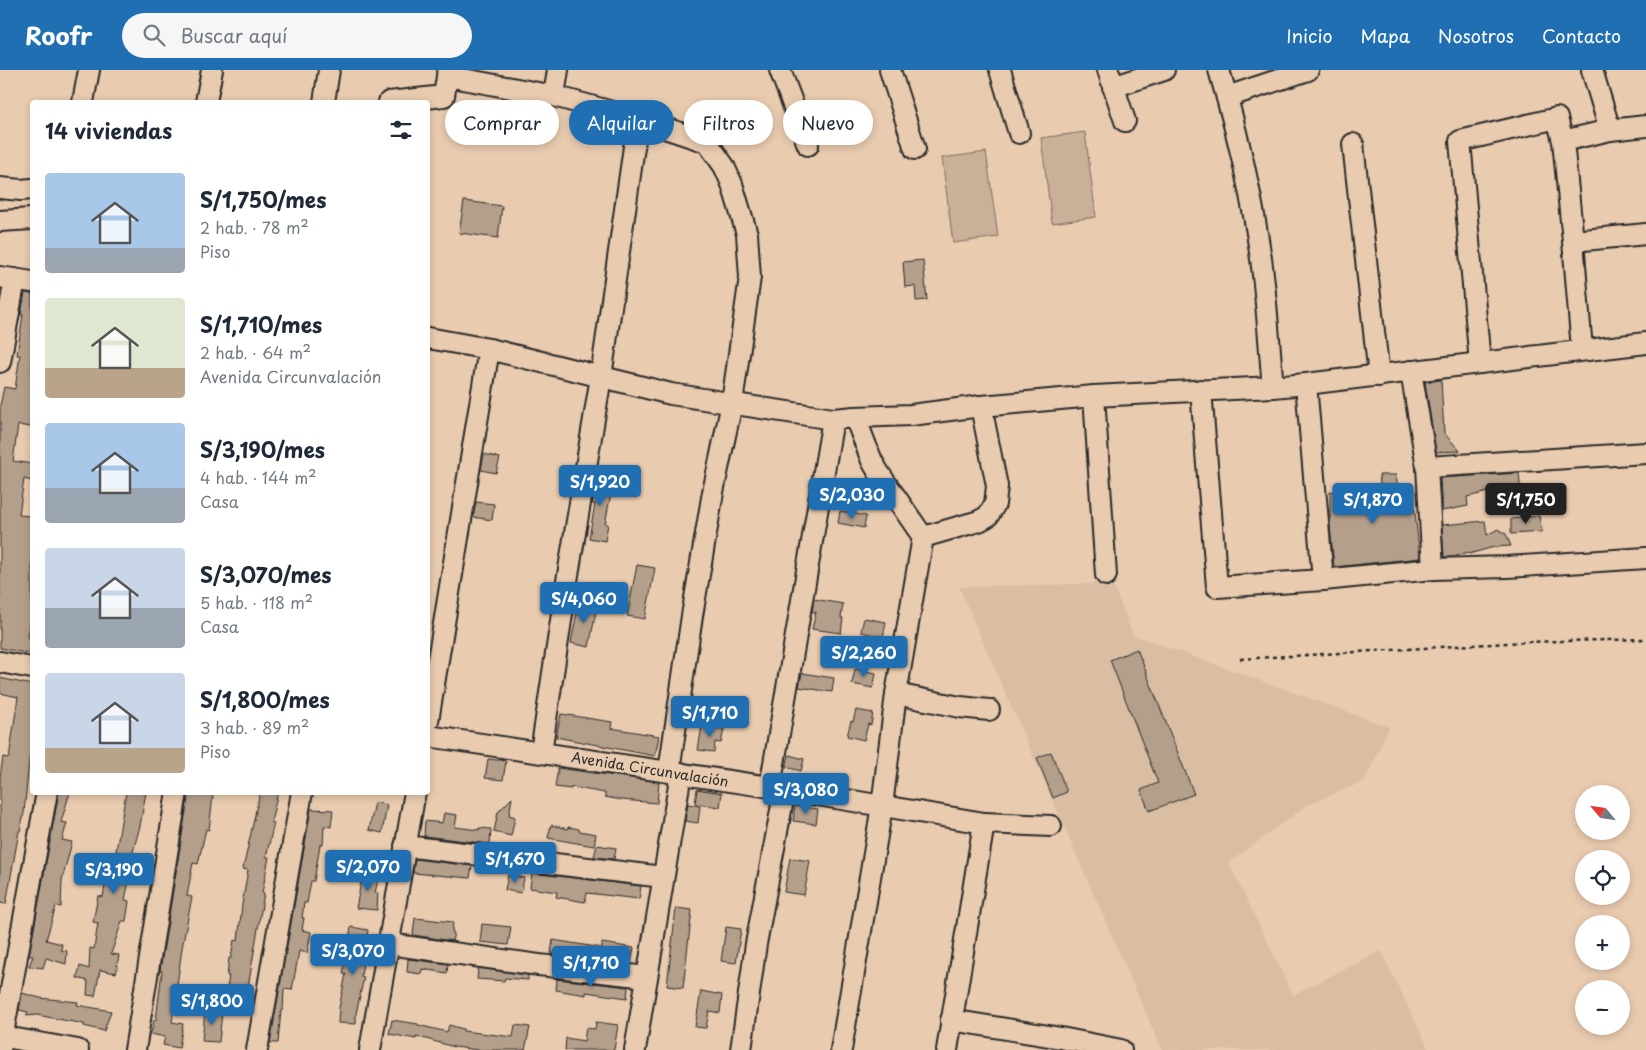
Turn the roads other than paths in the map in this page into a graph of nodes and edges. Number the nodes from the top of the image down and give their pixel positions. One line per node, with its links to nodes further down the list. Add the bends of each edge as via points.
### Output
1 (89, 70): 16 (street)
2 (212, 70): 17 (street)
3 (329, 70): 18 (street)
4 (558, 70): 14 (street)
5 (780, 70): 21 (street)
6 (890, 70): 30 (street)
7 (1000, 70): 26 (street)
8 (1164, 70): 13 (street)
9 (1218, 70): 15 (street)
10 (1308, 70): 15 (street)
11 (1592, 70): 24 (street)
12 (448, 73): 14 (street); 19 (street, via 444,96)
13 (1111, 78): 22 (street)
14 (554, 96): 20 (street)
15 (1227, 97): 48 (street, via 1261,259)
16 (83, 100)
17 (206, 100)
18 (324, 100)
19 (407, 100)
20 (569, 100)
21 (791, 100)
22 (1125, 121)
23 (1646, 126): 24 (street)
24 (1610, 130): 27 (street)
25 (674, 131): 51 (street, via 707,142 732,184 747,234 750,277)
26 (1019, 133)
27 (1563, 141): 36 (street); 43 (street, via 1557,118 1460,141)
28 (1353, 144): 45 (street)
29 (634, 145): 46 (street)
30 (914, 150)
31 (0, 188): 32 (street)
32 (30, 189)
33 (30, 219): 34 (street)
34 (0, 221)
35 (1646, 234): 36 (street)
36 (1573, 241): 41 (street)
37 (16, 279): 42 (street)
38 (430, 338): 40 (street)
39 (1646, 342): 41 (street)
40 (489, 349): 46 (street); 65 (street)
41 (1582, 350): 43 (street)
42 (0, 362)
43 (1480, 362): 44 (street)
44 (1411, 371): 45 (street); 56 (street)
45 (1379, 376): 47 (street)
46 (601, 377): 51 (street, via 671,394); 68 (street)
47 (1306, 384): 48 (street); 61 (street)
48 (1273, 387): 49 (street)
49 (1202, 390): 50 (street); 61 (street, via 1217,587)
50 (1094, 396): 52 (street); 60 (street)
51 (732, 403): 54 (street); 69 (street, via 692,616)
52 (981, 406): 53 (street, via 911,415); 57 (street, via 997,486 995,504 988,516 979,522)
53 (854, 417): 54 (street); 57 (street, via 872,461)
54 (834, 419): 70 (street)
55 (1646, 453): 56 (street)
56 (1427, 467): 59 (street)
57 (923, 537): 64 (street)
58 (1646, 558): 59 (street)
59 (1433, 569): 61 (street)
60 (1106, 575)
61 (1323, 580)
62 (0, 662): 63 (street)
63 (30, 668)
64 (896, 694): 66 (street); 75 (street)
65 (430, 709)
66 (989, 710)
67 (430, 736): 68 (street, Avenida Circunvalación)
68 (541, 752): 69 (street, Avenida Circunvalación)
69 (675, 772): 70 (street, Avenida Circunvalación); 79 (street)
70 (778, 788): 75 (street, Avenida Circunvalación); 89 (street)
71 (46, 795): 83 (street)
72 (177, 795): 85 (street)
73 (301, 795): 86 (street)
74 (414, 795): 78 (street)
75 (882, 806): 76 (street, Avenida Circunvalación); 90 (street)
76 (984, 823): 77 (street, Avenida Circunvalación); 82 (street)
77 (1051, 826)
78 (405, 846): 79 (street); 80 (street)
79 (663, 877): 81 (street)
80 (389, 944): 81 (street); 87 (street)
81 (647, 977): 88 (street)
82 (951, 1020): 91 (street); 92 (street)
83 (1, 1041): 84 (street)
84 (71, 1049)
85 (135, 1050)
86 (257, 1050)
87 (370, 1050)
88 (635, 1050)
89 (741, 1050)
90 (841, 1050)
91 (947, 1050)
92 (1121, 1050)

